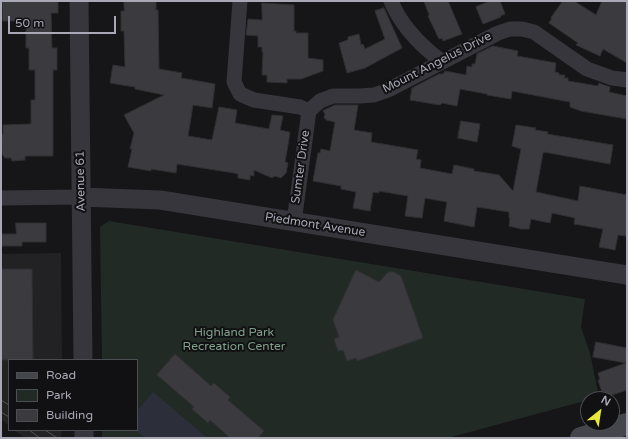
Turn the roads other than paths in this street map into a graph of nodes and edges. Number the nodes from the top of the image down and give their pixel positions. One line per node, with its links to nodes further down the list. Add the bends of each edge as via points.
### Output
1 (79, 1): 7 (street, Avenue 61)
2 (240, 1): 6 (street, via 234,82 240,94 254,100 300,107)
3 (390, 1): 4 (street, via 407,30)
4 (442, 61): 5 (street, Mount Angelus Drive, via 498,33 522,29 544,38 587,69 612,78); 6 (street, Mount Angelus Drive, via 388,90 374,95 333,96 320,101)
5 (627, 80)
6 (309, 111): 9 (street, Sumter Drive)
7 (81, 197): 8 (street, Piedmont Avenue); 9 (street, Piedmont Avenue, via 160,200); 11 (street, Avenue 61)
8 (1, 198)
9 (294, 222): 10 (street, Piedmont Avenue)
10 (627, 275)
11 (83, 359)
12 (627, 424): 13 (main road)
13 (581, 438)

